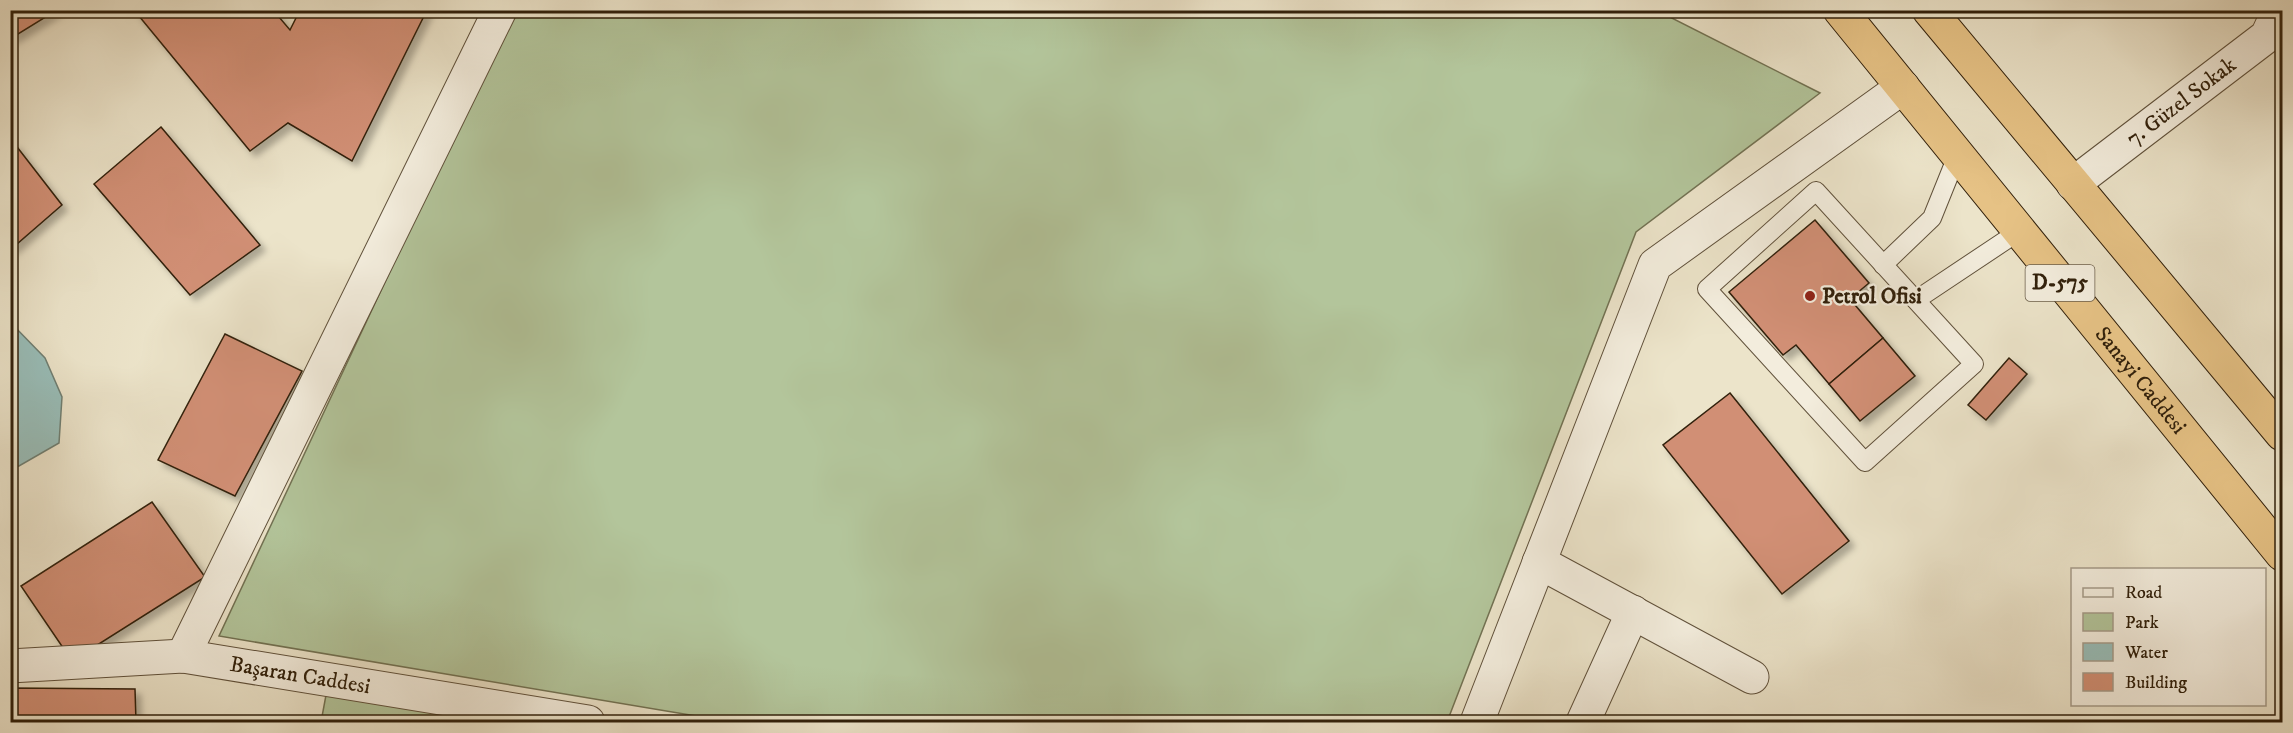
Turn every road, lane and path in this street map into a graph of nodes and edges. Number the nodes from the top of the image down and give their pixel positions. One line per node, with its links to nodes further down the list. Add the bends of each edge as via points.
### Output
1 (500, 10): 15 (street)
2 (1840, 10): 5 (highway, Sanayi Caddesi / D-575)
3 (1929, 10): 7 (highway)
4 (2279, 10): 7 (street, 7. Güzel Sokak, via 2266,36)
5 (1903, 87): 6 (highway, Sanayi Caddesi / D-575); 13 (street, via 1655,265)
6 (1957, 156): 8 (highway, Sanayi Caddesi / D-575); 9 (lane, via 1932,218)
7 (2073, 184): 11 (highway)
8 (2018, 232): 10 (lane); 12 (highway, Sanayi Caddesi / D-575)
9 (1883, 265): 10 (lane); 10 (lane, via 1816,191 1707,290 1865,462 1974,364)
10 (1916, 300)
11 (2283, 434)
12 (2283, 554)
13 (1539, 562): 14 (street); 19 (street)
14 (1633, 612): 17 (street); 20 (street)
15 (183, 656): 16 (street, Başaran Caddesi); 18 (street, Başaran Caddesi)
16 (10, 666)
17 (1752, 677)
18 (588, 723)
19 (1477, 723)
20 (1583, 723)

